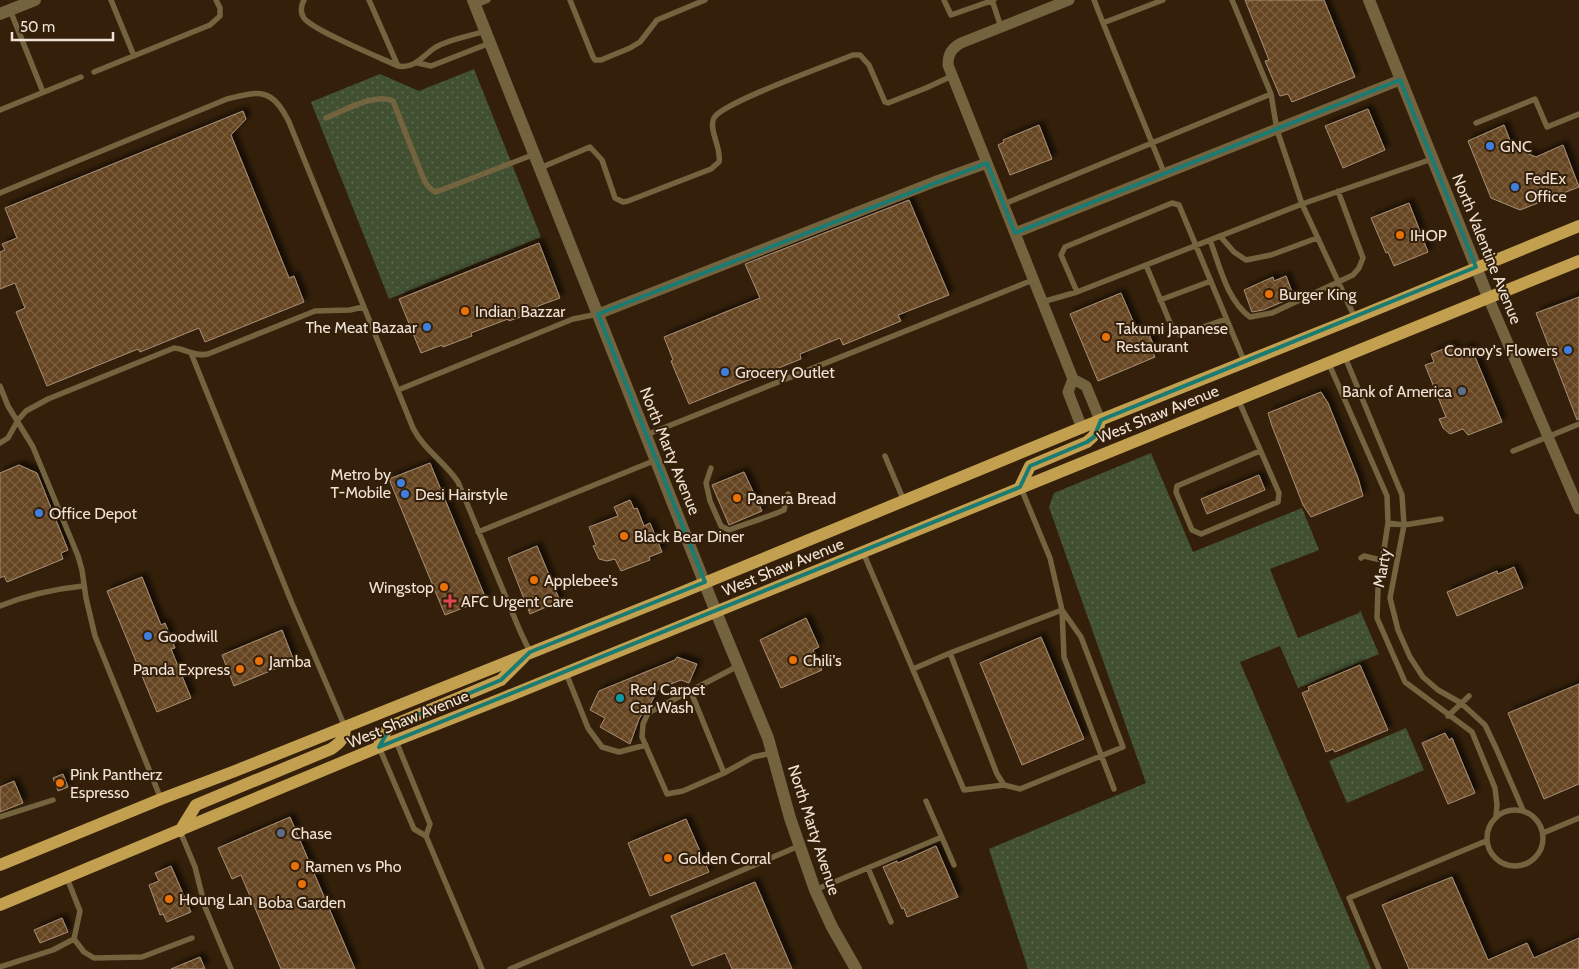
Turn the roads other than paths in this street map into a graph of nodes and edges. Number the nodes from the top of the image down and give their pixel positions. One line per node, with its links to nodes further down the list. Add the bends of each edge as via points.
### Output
1 (35, 0): 17 (street)
2 (111, 0): 21 (lane)
3 (216, 0): 21 (lane, via 220,16 210,25)
4 (304, 0): 23 (lane, via 304,19 327,34)
5 (369, 0): 23 (lane)
6 (488, 0): 16 (lane)
7 (570, 0): 8 (lane, via 596,60 630,48 640,42 657,20)
8 (705, 0)
9 (944, 0): 10 (lane, via 951,15)
10 (993, 0): 19 (lane)
11 (1068, 0): 19 (street)
12 (1094, 0): 18 (lane)
13 (1163, 0): 18 (lane)
14 (1232, 0): 29 (lane)
15 (1369, 0): 27 (street, North Valentine Avenue)
16 (474, 3): 20 (street, North Marty Avenue)
17 (5, 12): 28 (lane)
18 (1103, 23): 35 (lane)
19 (1001, 27): 25 (street, via 953,48 948,56)
20 (488, 37): 22 (lane, via 436,47); 22 (lane, via 431,66); 36 (street, North Marty Avenue)
21 (134, 56): 24 (lane)
22 (418, 62): 23 (lane)
23 (398, 66)
24 (94, 72)
25 (952, 76): 38 (street); 39 (lane, via 888,103 869,65 860,55 844,58 721,110 712,124 719,162 711,169 628,201 615,198 602,160 590,147)
26 (81, 77): 28 (lane)
27 (1400, 80): 34 (street); 37 (street, North Valentine Avenue)
28 (43, 92): 30 (lane)
29 (1271, 94): 34 (lane); 35 (lane)
30 (0, 110)
31 (1579, 114): 33 (lane, via 1546,127 1535,99)
32 (326, 118): 36 (lane, via 374,99 393,101 426,185 436,192)
33 (1476, 123)
34 (1277, 130): 40 (street); 44 (lane)
35 (1152, 142): 40 (lane); 43 (lane)
36 (534, 154): 39 (street, North Marty Avenue)
37 (1432, 159): 41 (lane); 53 (street, North Valentine Avenue)
38 (987, 163): 43 (street); 62 (street)
39 (540, 168): 62 (street, North Marty Avenue)
40 (1165, 175): 46 (street)
41 (1338, 191): 44 (lane); 56 (lane, via 1363,258 1353,275)
42 (0, 193): 61 (lane, via 227,99 261,93 272,98 282,109)
43 (1004, 204): 46 (street)
44 (1302, 204): 47 (lane); 48 (lane)
45 (1579, 226): 53 (main road, West Shaw Avenue)
46 (1015, 233): 54 (street)
47 (1220, 236): 48 (lane, via 1246,260 1271,255); 49 (lane)
48 (1317, 238): 56 (lane)
49 (1210, 240): 50 (lane); 56 (lane, via 1231,294 1240,309 1250,317 1272,313)
50 (1196, 245): 52 (lane); 55 (lane); 57 (lane, via 1179,205 1172,203 1065,247 1062,255)
51 (1579, 261): 58 (main road, West Shaw Avenue)
52 (1146, 265): 57 (lane); 59 (lane)
53 (1476, 267): 58 (street, North Valentine Avenue); 63 (main road, West Shaw Avenue)
54 (1033, 280): 60 (street); 77 (lane)
55 (1211, 280): 59 (lane); 64 (lane)
56 (1338, 282): 63 (lane)
57 (1077, 292): 60 (lane)
58 (1488, 297): 66 (main road, West Shaw Avenue); 78 (street, North Valentine Avenue)
59 (1160, 300): 64 (lane, via 1171,326 1180,335)
60 (1042, 302): 69 (street)
61 (364, 307): 65 (lane, via 315,311 208,354); 71 (lane)
62 (598, 314): 71 (lane, via 573,319); 77 (street, North Marty Avenue)
63 (1355, 318): 67 (main road, West Shaw Avenue)
64 (1226, 319): 67 (lane)
65 (191, 353): 73 (lane, via 183,348 174,348 48,399 26,411); 110 (lane)
66 (1345, 357): 68 (main road, West Shaw Avenue); 91 (lane, Marty, via 1402,496)
67 (1244, 363): 74 (main road, West Shaw Avenue)
68 (1329, 364): 72 (main road, West Shaw Avenue); 90 (lane, Marty, via 1387,496)
69 (1073, 379): 74 (street, via 1086,386); 76 (street, via 1068,392)
70 (0, 386): 73 (lane)
71 (398, 390): 92 (lane, via 419,440 458,482)
72 (1238, 399): 80 (lane); 85 (main road, West Shaw Avenue)
73 (18, 420): 79 (lane, via 8,438); 97 (lane, via 34,447 78,556)
74 (1100, 420): 76 (main road, West Shaw Avenue); 85 (main road, via 1094,437 1087,442 1030,466)
75 (1579, 424): 78 (lane)
76 (1082, 428): 87 (main road, West Shaw Avenue)
77 (646, 435): 83 (street, North Marty Avenue)
78 (1548, 437): 81 (lane); 88 (street, North Valentine Avenue)
79 (0, 443)
80 (1260, 451): 80 (lane, via 1278,493 1278,502 1201,534 1192,530 1176,492 1177,486)
81 (1513, 451)
82 (885, 456): 87 (lane)
83 (656, 460): 92 (lane); 96 (street, North Marty Avenue)
84 (711, 468): 86 (lane, via 706,483 710,500 721,526 729,530 784,510)
85 (1020, 487): 93 (main road, West Shaw Avenue); 99 (lane, via 1050,558)
86 (788, 494)
87 (904, 501): 96 (main road, West Shaw Avenue)
88 (1579, 509)
89 (1440, 519): 91 (lane)
90 (1388, 524): 91 (lane); 95 (lane, Marty)
91 (1404, 526): 108 (lane, Marty, via 1390,598 1398,630 1423,677)
92 (478, 532): 101 (lane)
93 (863, 552): 100 (main road, West Shaw Avenue); 104 (lane)
94 (1361, 558): 95 (lane)
95 (1381, 560): 109 (lane, Marty, via 1377,618 1405,682)
96 (705, 582): 100 (street, North Marty Avenue); 101 (main road, West Shaw Avenue)
97 (83, 586): 98 (lane, via 57,588); 119 (lane, via 95,636)
98 (0, 606)
99 (1062, 610): 102 (lane); 115 (lane, via 1064,656); 115 (lane, via 1080,638 1123,747)
100 (716, 612): 103 (street, North Marty Avenue); 105 (main road, West Shaw Avenue)
101 (530, 652): 110 (main road, West Shaw Avenue); 113 (main road, via 501,680 391,726 380,739)
102 (950, 653): 104 (lane); 117 (lane)
103 (738, 666): 106 (lane); 114 (street, North Marty Avenue)
104 (912, 668): 117 (lane, via 964,790)
105 (566, 673): 111 (main road, West Shaw Avenue); 112 (lane, via 588,728 602,747 619,752)
106 (691, 692): 112 (lane, via 648,713 642,737); 116 (lane)
107 (1470, 696): 108 (lane)
108 (1461, 703): 109 (lane); 122 (lane, Marty, via 1485,725)
109 (1448, 716): 123 (lane, Marty, via 1472,732 1495,788)
110 (345, 727): 119 (main road, West Shaw Avenue); 126 (main road, via 342,740 331,749 196,805)
111 (395, 740): 113 (main road, West Shaw Avenue); 128 (lane, via 430,824)
112 (646, 745): 116 (lane, via 667,794 684,791)
113 (379, 747): 126 (main road, West Shaw Avenue); 128 (lane, via 414,829)
114 (772, 754): 116 (lane, via 753,757); 131 (street, North Marty Avenue)
115 (1102, 756): 117 (lane, via 1020,789); 118 (lane)
116 (724, 773)
117 (1004, 785)
118 (1114, 789)
119 (161, 799): 133 (main road, West Shaw Avenue)
120 (53, 800): 124 (lane)
121 (926, 801): 129 (lane)
122 (1523, 810): 123 (lane, via 1504,811); 127 (lane, via 1532,814)
123 (1496, 816): 130 (lane, via 1490,823)
124 (0, 817)
125 (1579, 818): 127 (lane)
126 (180, 831): 135 (main road, West Shaw Avenue); 142 (lane, via 195,867 205,907)
127 (1543, 833): 130 (lane, via 1542,848 1537,856 1520,866 1511,866 1494,858)
128 (426, 836): 143 (lane)
129 (942, 837): 132 (lane); 134 (lane)
130 (1486, 841): 146 (lane, via 1349,898)
131 (799, 846): 136 (street, North Marty Avenue); 144 (lane)
132 (954, 864)
133 (0, 865)
134 (868, 868): 136 (lane); 138 (lane)
135 (67, 878): 137 (main road, West Shaw Avenue); 140 (lane, via 80,911)
136 (815, 890): 145 (street, North Marty Avenue)
137 (0, 905)
138 (891, 922)
139 (192, 938): 140 (lane, via 142,957 94,958 84,952)
140 (74, 939): 141 (lane, via 54,950)
141 (0, 967)
142 (232, 969)
143 (482, 969)
144 (510, 969)
145 (856, 969)
146 (1378, 969)

